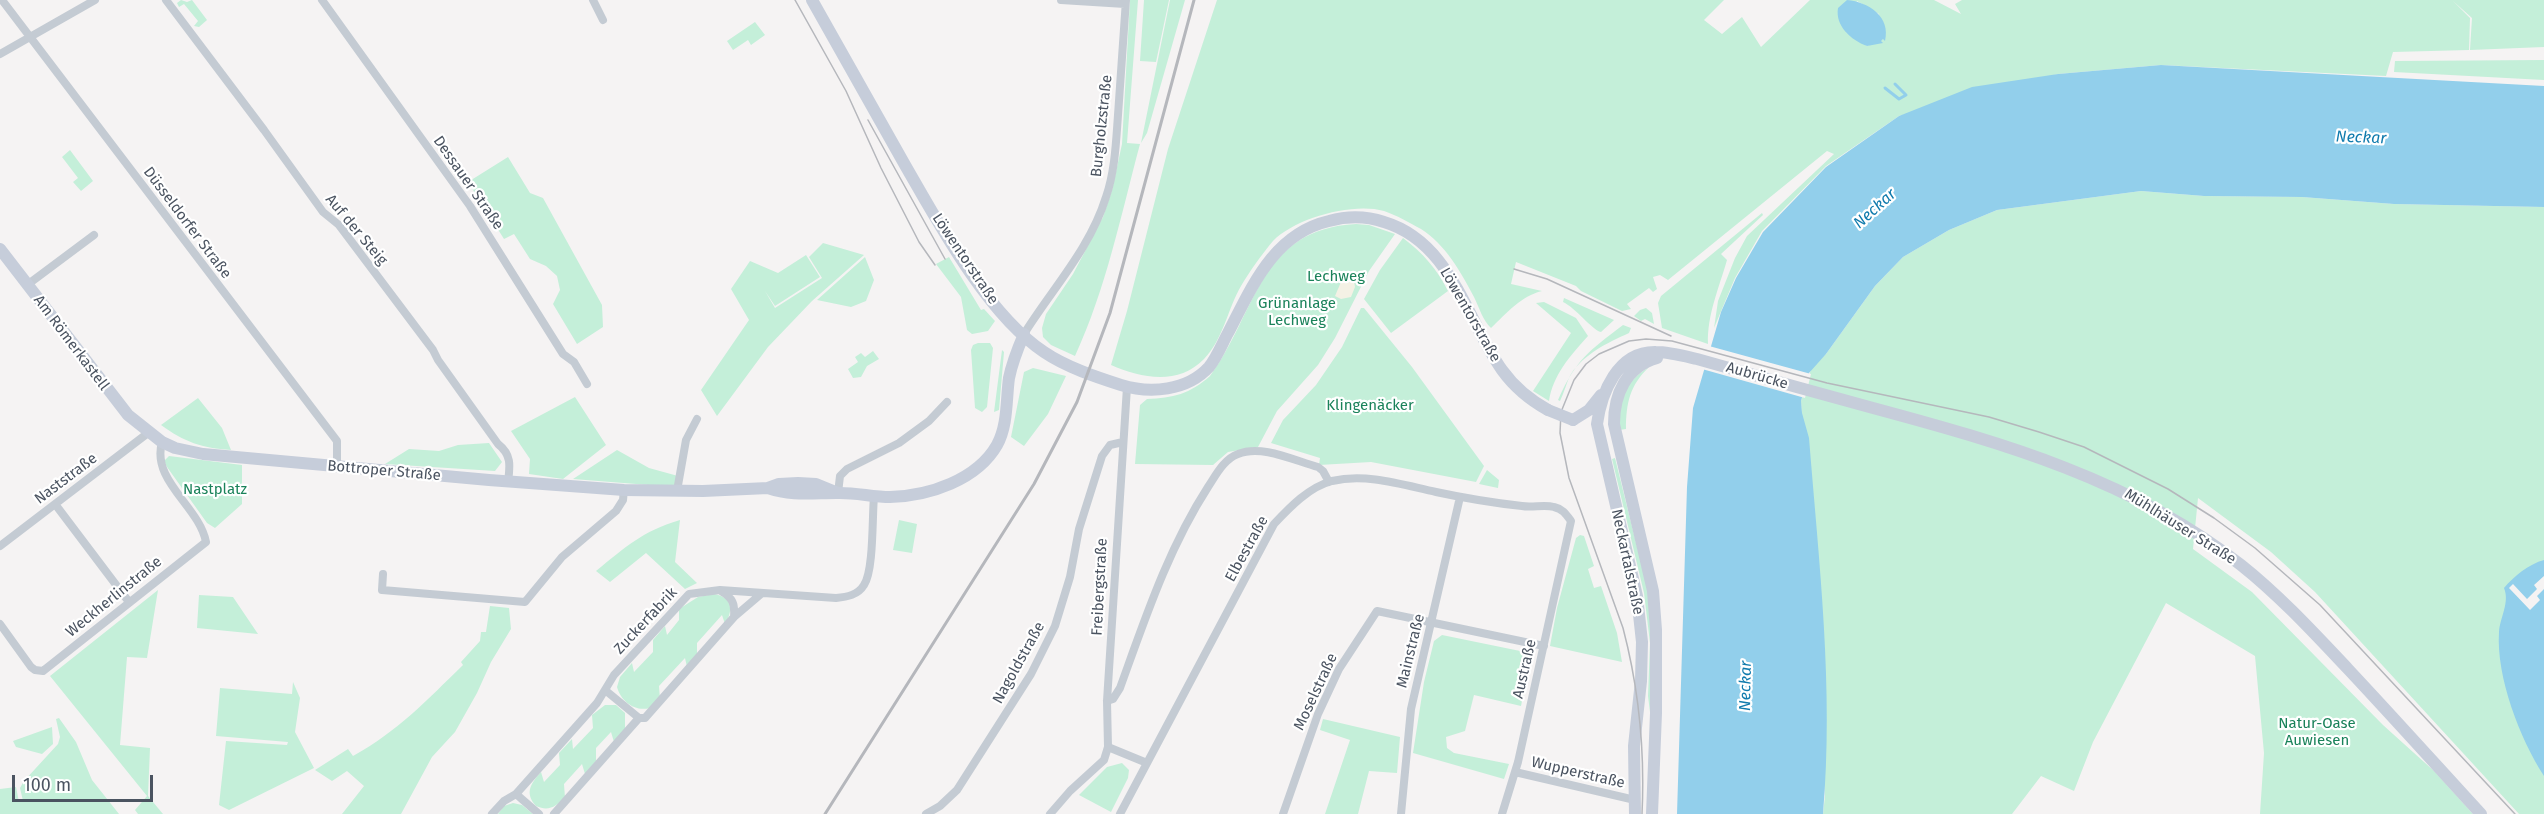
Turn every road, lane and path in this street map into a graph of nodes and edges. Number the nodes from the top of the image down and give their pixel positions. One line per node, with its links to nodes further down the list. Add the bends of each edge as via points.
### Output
1 (2, 0): 10 (street, Düsseldorfer Straße)
2 (95, 0): 10 (street)
3 (166, 0): 31 (street, Auf der Steig, via 323,212 339,225 433,350 507,454)
4 (321, 0): 18 (street, Dessauer Straße, via 470,206 563,354 574,362)
5 (593, 0): 9 (street)
6 (812, 0): 15 (main road, Löwentorstraße, via 970,273)
7 (1061, 0): 8 (street, Burgholzstraße)
8 (1126, 2): 15 (street, Burgholzstraße, via 1116,142 1107,197 1068,272)
9 (603, 20)
10 (30, 36): 11 (street); 30 (street, Düsseldorfer Straße, via 337,441)
11 (0, 54)
12 (94, 235): 14 (street)
13 (0, 249): 14 (main road, Am Römerkastell)
14 (27, 285): 27 (main road, Am Römerkastell, via 112,397)
15 (1024, 334): 19 (main road, Löwentorstraße, via 1048,354); 36 (main road, Bottroper Straße, via 1010,375 1003,430 987,460 968,475 925,493)
16 (1667, 355): 17 (main road, Neckartalstraße); 20 (main road, Neckartalstraße, via 1656,352 1633,359 1614,374); 26 (main road, Neckartalstraße, via 1646,362 1628,377 1617,398)
17 (1690, 357): 21 (main road, Aubrücke)
18 (587, 384)
19 (1127, 387): 24 (main road, Löwentorstraße, bridge, via 1171,388 1185,384 1208,367 1260,272 1284,243 1319,223 1353,217 1385,222 1403,230 1430,251 1444,267 1504,372 1523,393 1548,410); 29 (street, Freibergstraße)
20 (1606, 388): 24 (main road, via 1589,410); 25 (main road, Neckartalstraße)
21 (1823, 395): 68 (main road, Mühlhäuser Straße, via 1992,440 2072,468 2122,491 2203,538 2241,565 2312,631)
22 (947, 402): 35 (street, via 930,421 899,443 847,469 840,476)
23 (697, 419): 34 (street, via 686,440)
24 (1573, 420): 25 (main road, Löwentorstraße)
25 (1598, 424): 26 (main road, Löwentorstraße); 56 (main road, Neckartalstraße, via 1637,596 1641,681 1634,746)
26 (1614, 424): 67 (main road, Neckartalstraße, via 1653,591 1656,713)
27 (148, 433): 28 (main road, Bottroper Straße); 38 (street, Naststraße)
28 (162, 442): 30 (main road, Bottroper Straße, via 203,454); 44 (street, Weckherlinstraße, via 162,469 201,526 206,542)
29 (1122, 442): 50 (street, Freibergstraße); 60 (street, Nagoldstraße, via 1110,445 1102,456 1078,529 1070,577 1055,626 1031,674 957,790)
30 (337, 467): 31 (main road, Bottroper Straße)
31 (508, 482): 33 (main road, Bottroper Straße)
32 (1329, 482): 37 (street, Elbestraße, via 1374,479); 50 (street, via 1318,468 1269,453 1243,452 1229,458 1196,507 1171,555 1120,688); 53 (street, Elbestraße, via 1292,505 1274,524)
33 (624, 490): 34 (main road, Bottroper Straße); 41 (street, via 616,511 562,557 525,602 382,590)
34 (677, 491): 35 (main road, Bottroper Straße, via 810,483)
35 (838, 493): 36 (main road, Bottroper Straße)
36 (874, 496): 43 (street, Zuckerfabrik, via 868,574 859,591 836,598)
37 (1460, 497): 39 (street, Elbestraße, via 1524,507 1552,506 1564,511 1571,521); 47 (street, Mainstraße)
38 (55, 504): 40 (street, Naststraße); 44 (street)
39 (1570, 530): 48 (street, Austraße)
40 (0, 546)
41 (383, 574)
42 (720, 590): 43 (street, Zuckerfabrik); 45 (street, via 735,604); 49 (street, Zuckerfabrik, via 689,594 614,675)
43 (761, 594): 45 (street)
44 (129, 602): 46 (street, Weckherlinstraße, via 43,671 31,667)
45 (734, 617): 51 (street, via 645,718)
46 (0, 624)
47 (1432, 624): 48 (street, Moselstraße); 63 (street, Moselstraße, via 1377,611 1339,669 1318,714); 64 (street, Mainstraße, via 1411,709)
48 (1544, 646): 54 (street, Austraße)
49 (605, 690): 51 (street); 55 (street, Zuckerfabrik, via 597,704)
50 (1107, 701): 52 (street, Freibergstraße)
51 (639, 718): 59 (street)
52 (1108, 747): 53 (street); 61 (street, via 1104,760)
53 (1147, 763): 62 (street, Elbestraße)
54 (1515, 772): 56 (street, Wupperstraße); 65 (street, Austraße)
55 (516, 794): 57 (street, Zuckerfabrik); 58 (street)
56 (1635, 800): 66 (main road, Neckartalstraße)
57 (492, 814)
58 (539, 814)
59 (554, 814)
60 (926, 814)
61 (1050, 814)
62 (1120, 814)
63 (1283, 814)
64 (1401, 814)
65 (1502, 814)
66 (1635, 814)
67 (1652, 814)
68 (2481, 814)

